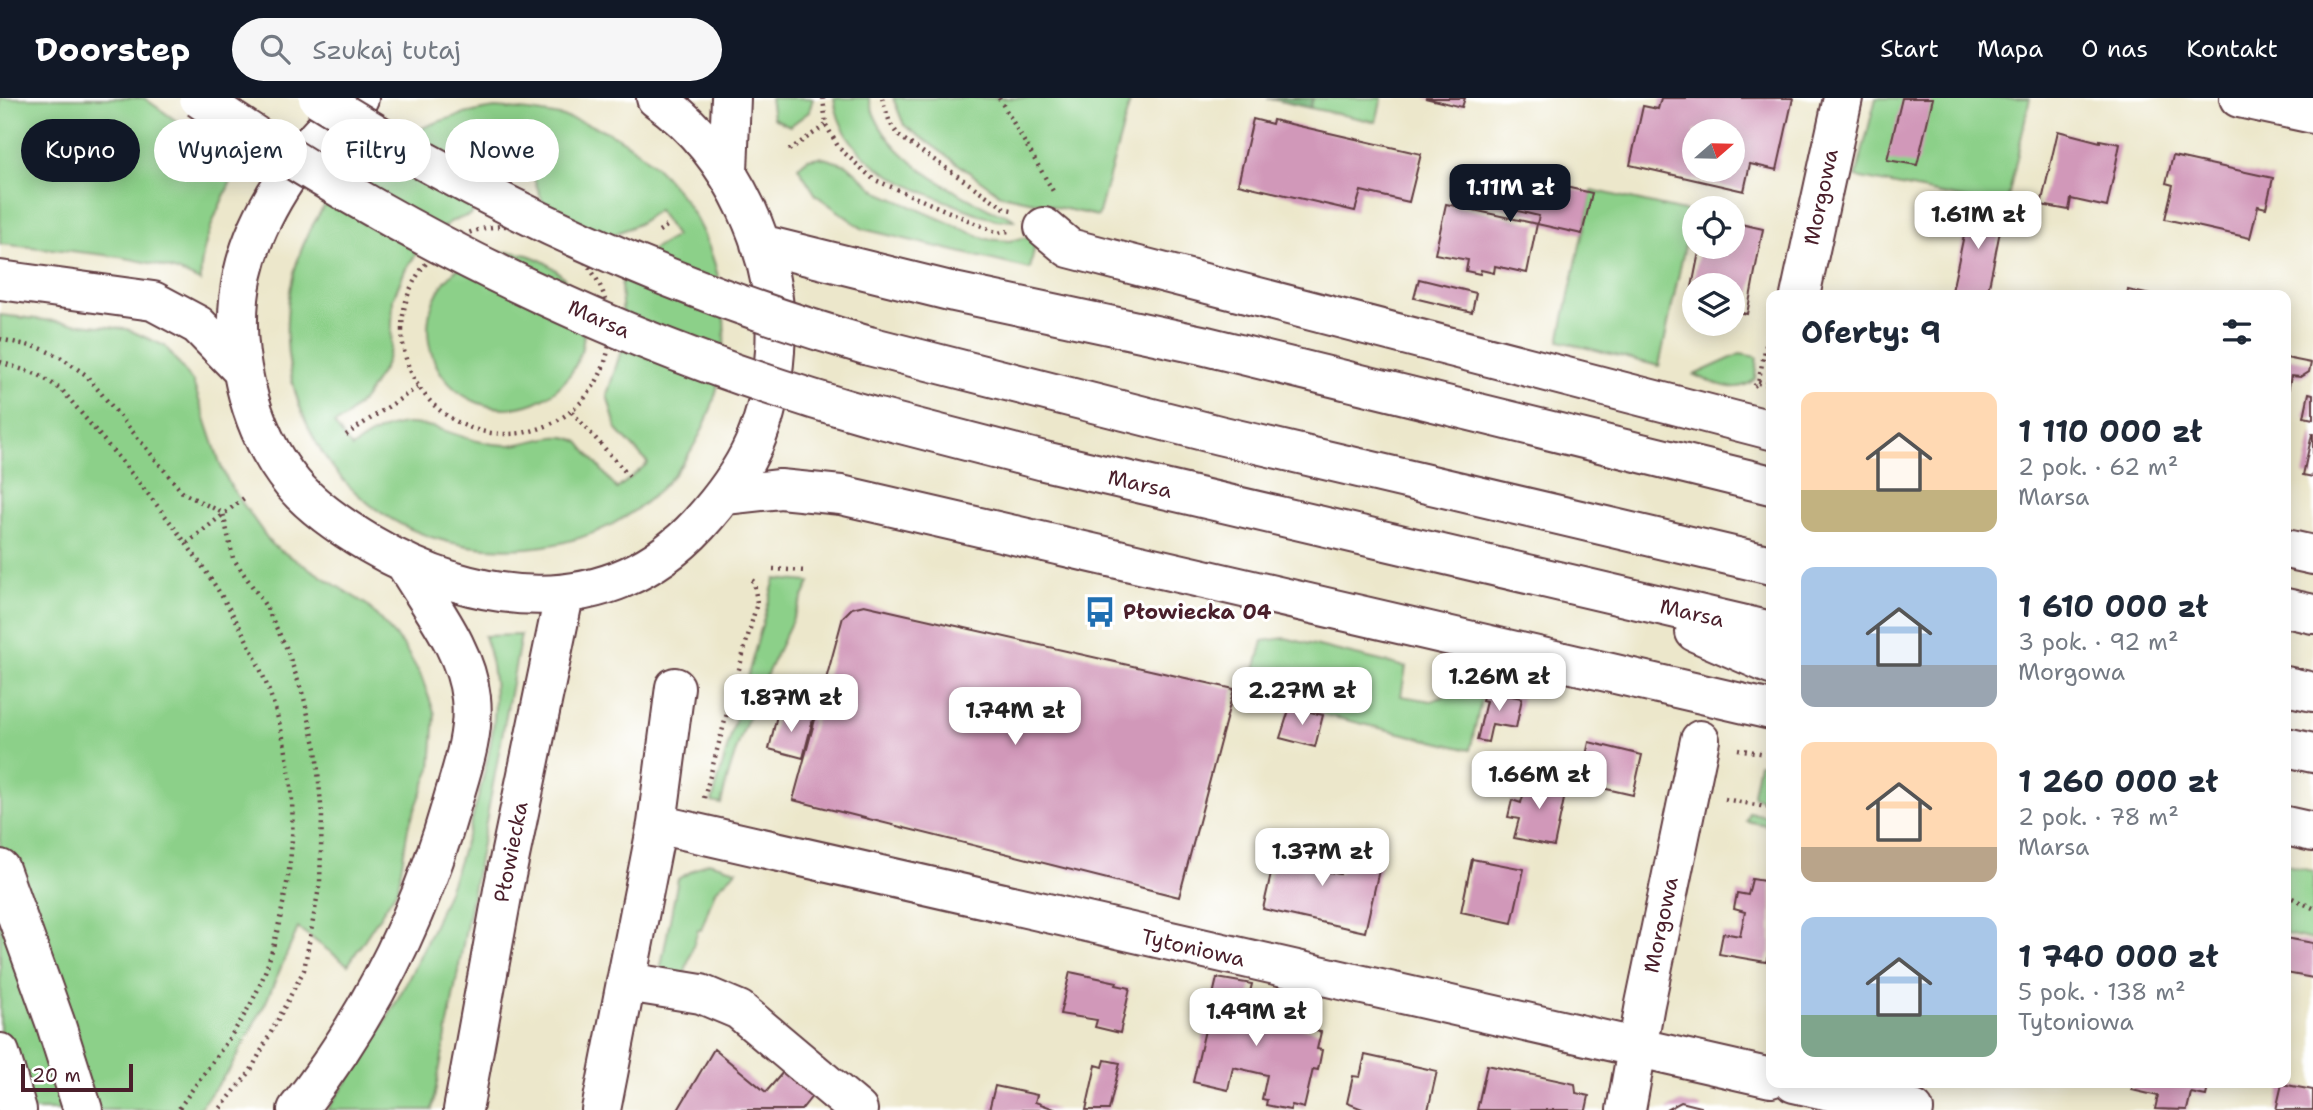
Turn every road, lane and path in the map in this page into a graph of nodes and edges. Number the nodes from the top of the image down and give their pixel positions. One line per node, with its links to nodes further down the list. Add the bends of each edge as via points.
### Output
1 (200, 98): 40 (main road, Marsa, bridge, via 382,212 526,286 712,365 902,425)
2 (318, 98): 35 (main road, bridge, via 463,183 576,238 700,290 869,346 1233,438)
3 (359, 98): 21 (main road, via 323,128 261,220 242,276)
4 (656, 98): 13 (main road, via 695,132)
5 (731, 98): 13 (main road)
6 (823, 98): 11 (path)
7 (999, 98): 14 (path)
8 (1843, 98): 18 (main road, Morgowa)
9 (2239, 98): 10 (main road)
10 (2313, 114)
11 (826, 125): 12 (path); 14 (path, via 839,148 873,179 998,233)
12 (789, 150)
13 (728, 172): 16 (main road)
14 (1049, 211): 25 (main road, via 1069,248)
15 (513, 226): 24 (path, via 488,227 443,246 412,284 401,331)
16 (760, 244): 28 (main road, via 954,292 1202,345); 29 (main road, via 774,304 773,386 764,425)
17 (0, 280): 21 (main road, via 153,302 198,325)
18 (1801, 290)
19 (0, 339): 31 (path, via 40,348 86,375 183,493)
20 (0, 362): 32 (path, via 39,375 62,390)
21 (242, 369): 36 (main road, via 254,414 293,484 354,534)
22 (1758, 383): 23 (path)
23 (1766, 385)
24 (418, 387): 26 (path); 27 (path, via 436,408 467,428 504,435 540,430 572,412)
25 (1766, 428)
26 (346, 435)
27 (630, 477)
28 (1766, 484)
29 (725, 495): 41 (main road, via 689,534 652,563 616,582); 50 (main road, via 780,489 841,495)
30 (244, 498): 31 (path)
31 (223, 513): 32 (path); 69 (path, via 233,558 265,605 304,698 316,749 322,816 320,882 304,970 250,1072)
32 (187, 542): 68 (path, via 236,618 275,700 292,786 292,834 289,877 275,943 250,1004)
33 (2291, 550): 34 (main road)
34 (2313, 555)
35 (1766, 564)
36 (406, 565): 41 (main road, via 493,592); 70 (main road, via 454,643 471,698 470,733 416,914 361,1018)
37 (773, 569): 38 (path)
38 (807, 571)
39 (749, 577): 54 (path, via 757,603)
40 (1606, 594): 45 (main road, Marsa); 46 (main road)
41 (564, 596): 71 (main road, Płowiecka)
42 (2291, 609): 43 (main road)
43 (2313, 616): 44 (main road)
44 (2291, 619)
45 (1766, 630)
46 (1766, 663)
47 (2291, 686): 49 (main road)
48 (675, 687): 55 (main road)
49 (2313, 692)
50 (1766, 709)
51 (1700, 740): 62 (main road, Morgowa, via 1644,1004)
52 (2291, 748): 53 (main road)
53 (2313, 753)
54 (702, 805)
55 (657, 824): 61 (main road); 62 (main road, Tytoniowa)
56 (2291, 827): 57 (main road)
57 (2313, 832)
58 (0, 869): 67 (main road)
59 (2291, 897): 60 (path)
60 (2313, 908)
61 (626, 982): 72 (main road); 73 (main road, via 701,994 739,1010)
62 (1639, 1049): 64 (main road, Tytoniowa); 74 (main road, Morgowa)
63 (0, 1053): 66 (main road)
64 (1766, 1077)
65 (1816, 1088): 75 (main road)
66 (18, 1110)
67 (83, 1110)
68 (178, 1110)
69 (219, 1110)
70 (297, 1110)
71 (464, 1110)
72 (601, 1110)
73 (858, 1110)
74 (1626, 1110)
75 (1914, 1110)

